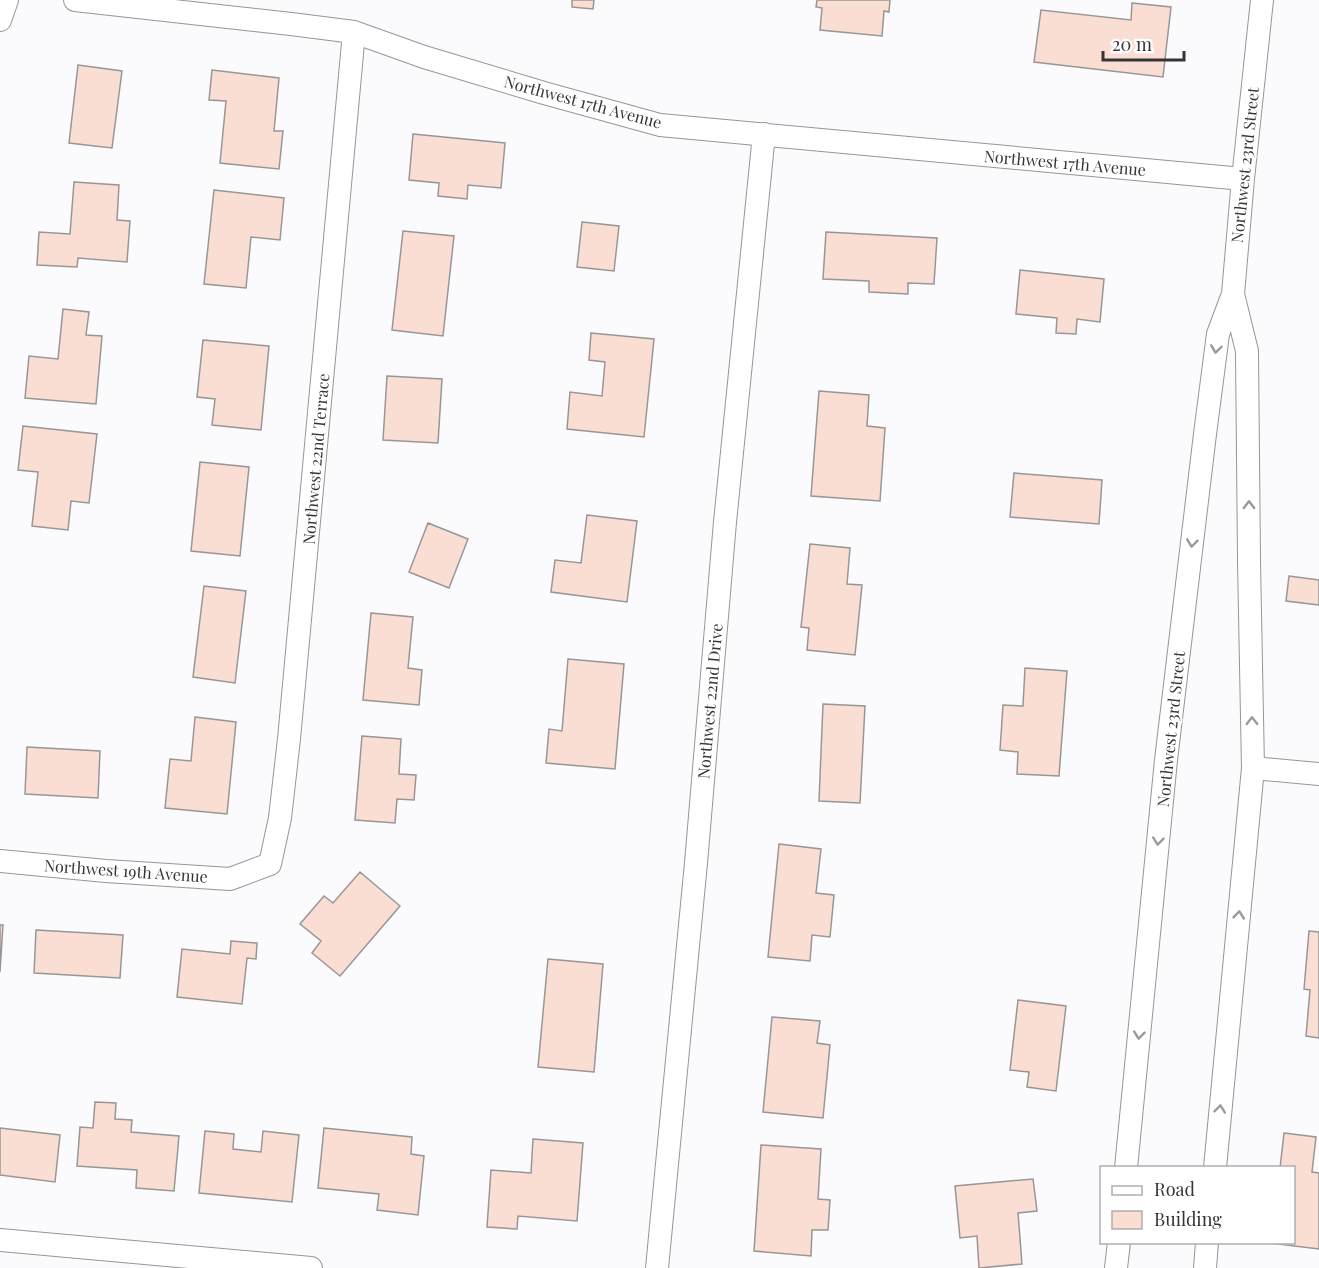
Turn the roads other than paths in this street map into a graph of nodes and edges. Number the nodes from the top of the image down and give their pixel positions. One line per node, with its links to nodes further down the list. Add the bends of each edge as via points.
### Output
1 (6, 0): 4 (street)
2 (75, 0): 5 (street, Northwest 17th Avenue)
3 (1262, 0): 7 (street, Northwest 23rd Street)
4 (0, 20)
5 (354, 32): 6 (street, Northwest 17th Avenue, via 424,57 660,125); 12 (street, Northwest 22nd Terrace, via 280,818 270,864)
6 (764, 134): 7 (street, Northwest 17th Avenue); 19 (street, Northwest 22nd Drive)
7 (1243, 179): 8 (street, Northwest 23rd Street)
8 (1233, 294): 9 (street, Northwest 23rd Street, one-way to 8, via 1247,351); 13 (street, Northwest 23rd Street, one-way to 13, via 1218,334 1205,434 1166,760)
9 (1253, 768): 10 (street); 14 (street, Northwest 23rd Street, one-way to 9)
10 (1319, 774)
11 (0, 861): 12 (street, Northwest 19th Avenue, via 230,879)
12 (251, 871)
13 (1126, 1166)
14 (1215, 1166)
15 (0, 1240): 18 (street)
16 (1119, 1244): 20 (street)
17 (1207, 1244): 21 (street)
18 (311, 1268)
19 (657, 1268)
20 (1116, 1268)
21 (1205, 1268)

